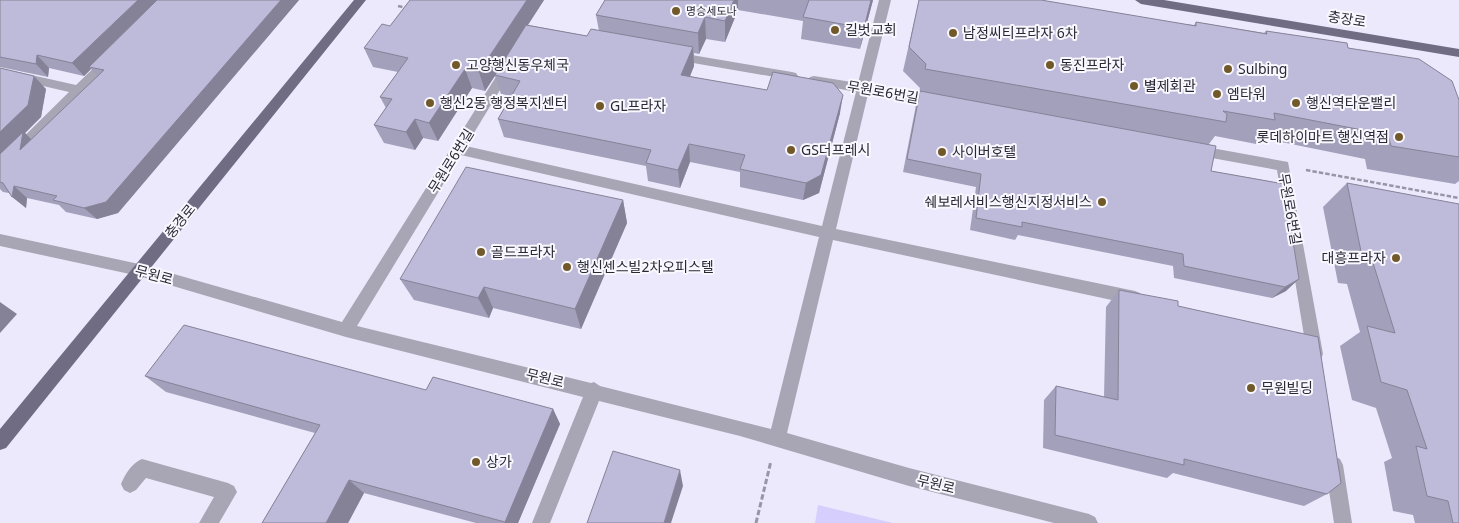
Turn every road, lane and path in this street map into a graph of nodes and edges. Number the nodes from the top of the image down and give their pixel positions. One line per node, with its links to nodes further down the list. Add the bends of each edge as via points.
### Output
1 (360, 0): 21 (main road, 충경로)
2 (885, 0): 11 (street)
3 (1141, 0): 8 (main road, 충장로)
4 (398, 6): 5 (path)
5 (408, 8)
6 (121, 49): 12 (street)
7 (658, 53): 11 (street, 무원로6번길)
8 (1459, 53)
9 (515, 56): 15 (street, 무원로6번길)
10 (0, 72): 12 (street)
11 (863, 89): 13 (street, 무원로6번길); 19 (street)
12 (79, 90): 17 (street)
13 (951, 105)
14 (1185, 148): 16 (street, 무원로6번길)
15 (458, 149): 19 (street); 23 (street, 무원로6번길)
16 (1283, 166): 18 (path); 25 (street, 무원로6번길)
17 (0, 169)
18 (1459, 198)
19 (829, 233): 22 (street); 28 (street)
20 (0, 240): 21 (street, 무원로)
21 (139, 270): 23 (street, 무원로); 29 (main road, 충경로)
22 (1148, 301)
23 (346, 330): 27 (street, 무원로)
24 (1292, 331): 25 (street)
25 (1312, 335): 26 (street, 무원로6번길)
26 (1317, 363)
27 (594, 390): 28 (street, 무원로); 34 (street)
28 (777, 438): 36 (street, 무원로, via 909,477)
29 (0, 442)
30 (1331, 448): 37 (street)
31 (771, 460): 35 (path)
32 (130, 484): 33 (street, via 142,468 228,492)
33 (208, 523)
34 (541, 523)
35 (756, 523)
36 (1089, 523)
37 (1344, 523)

